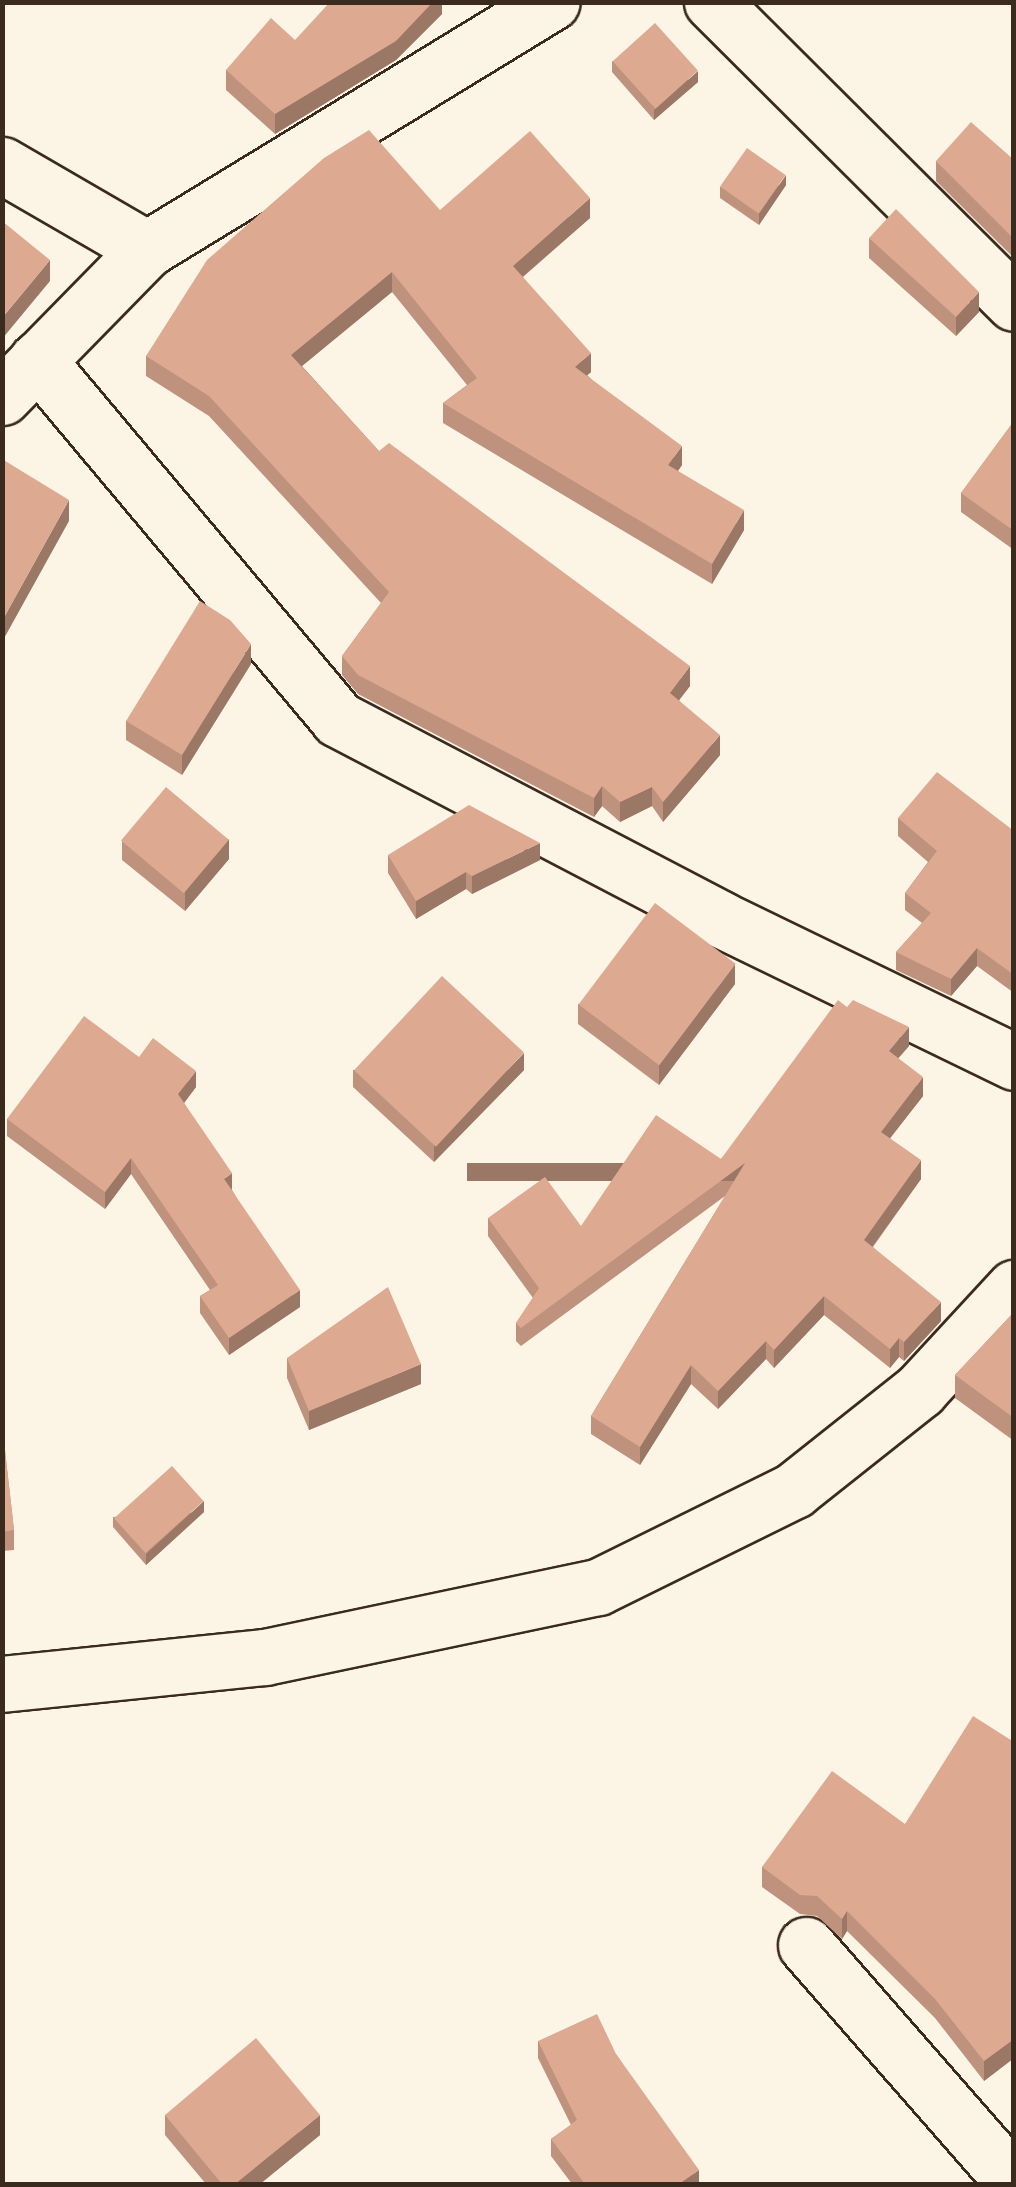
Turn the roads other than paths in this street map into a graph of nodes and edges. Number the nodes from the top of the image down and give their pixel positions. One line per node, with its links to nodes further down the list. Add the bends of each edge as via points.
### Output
1 (552, 2): 4 (street)
2 (712, 2): 5 (street)
3 (2, 164): 4 (street)
4 (148, 250): 6 (street)
5 (1014, 303)
6 (20, 379): 7 (street, via 338,719 720,919)
7 (1014, 1062)
8 (1014, 1288): 9 (street, via 920,1390 794,1490 598,1588 265,1658)
9 (2, 1684)
10 (806, 1945): 11 (street)
11 (1014, 2182)

